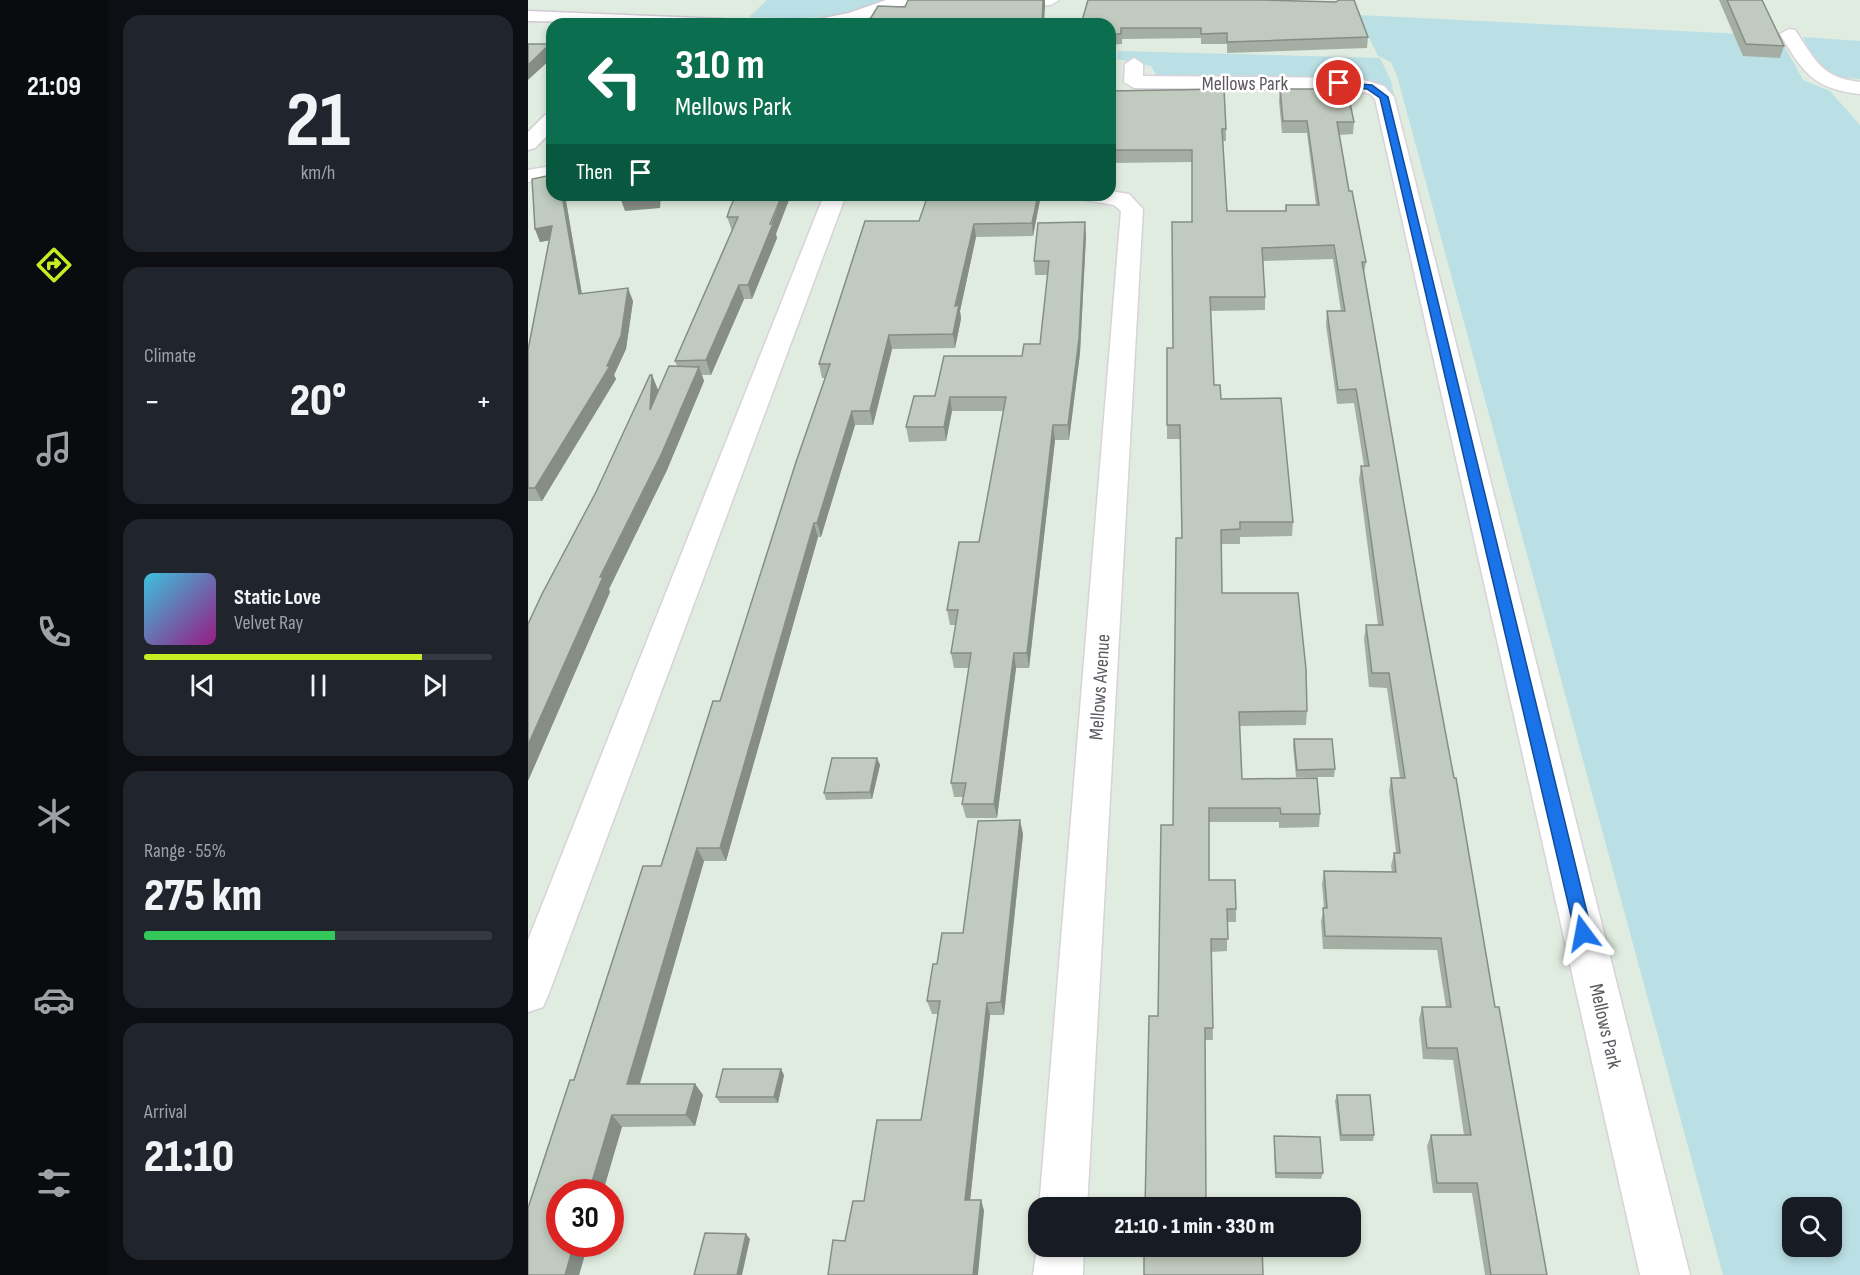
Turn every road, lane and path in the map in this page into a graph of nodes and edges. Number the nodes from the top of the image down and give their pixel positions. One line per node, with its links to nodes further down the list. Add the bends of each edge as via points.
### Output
1 (902, 0): 6 (street)
2 (1051, 0): 3 (street)
3 (980, 3)
4 (528, 16): 5 (street)
5 (562, 18)
6 (853, 18)
7 (1789, 34): 9 (street, via 1813,74 1824,81)
8 (1134, 64): 21 (street, Mellows Park, via 1134,82 1357,84 1377,90 1384,97)
9 (1852, 87): 10 (street)
10 (1860, 104)
11 (546, 126): 12 (street)
12 (529, 143)
13 (546, 173): 14 (street)
14 (528, 176)
15 (1116, 198): 18 (street, Mellows Avenue, via 1132,209)
16 (833, 201): 17 (street)
17 (528, 993)
18 (1064, 1197)
19 (1059, 1257): 20 (street)
20 (1058, 1275)
21 (1665, 1275)

